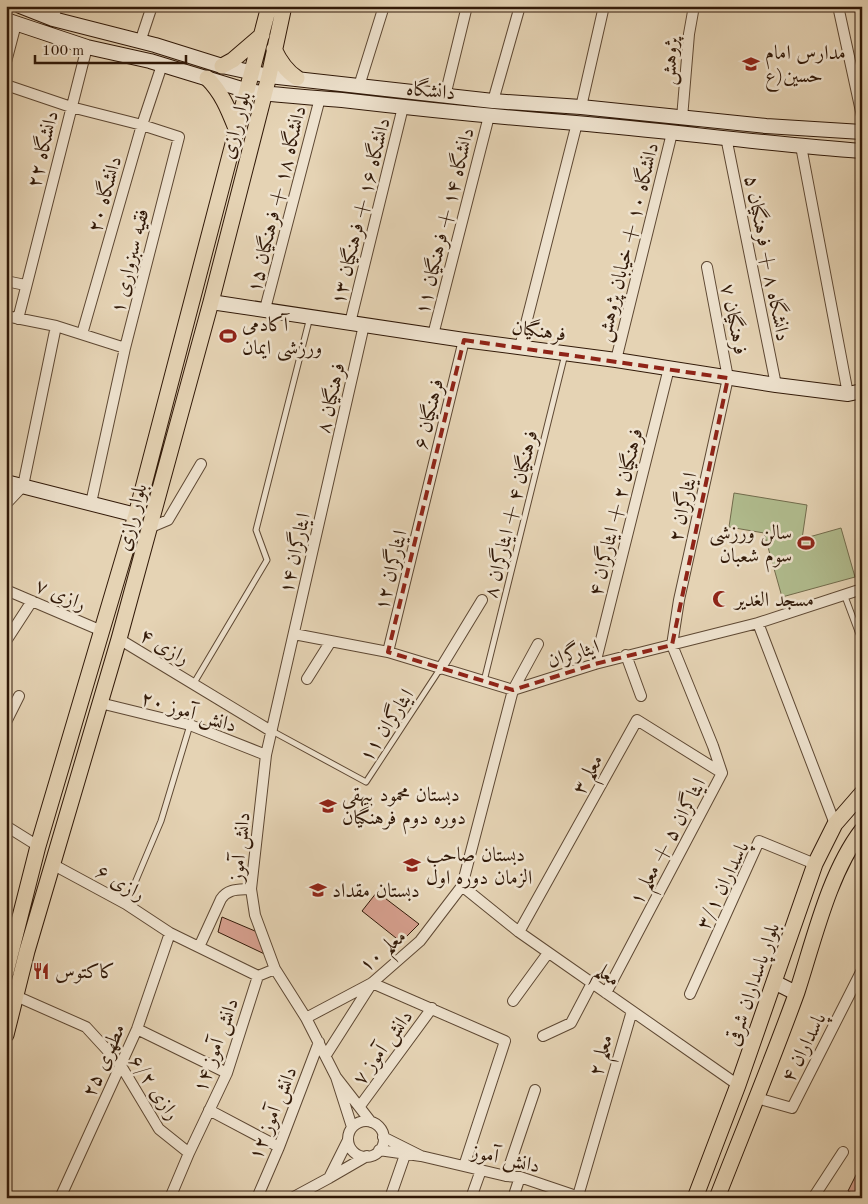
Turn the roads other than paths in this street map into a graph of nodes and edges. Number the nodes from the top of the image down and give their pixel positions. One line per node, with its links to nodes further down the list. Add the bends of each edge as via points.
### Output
1 (20, 6): 11 (main road, دانشگاه)
2 (152, 6): 14 (street)
3 (270, 6): 13 (main road, بلوار رازی)
4 (284, 6): 13 (main road, بلوار رازی)
5 (384, 6): 26 (street)
6 (467, 6): 30 (street)
7 (520, 6): 32 (street)
8 (604, 6): 36 (street)
9 (694, 6): 39 (street, پژوهش)
10 (838, 6): 38 (street)
11 (55, 13): 14 (main road, دانشگاه)
12 (11, 22): 16 (main road, دانشگاه); 18 (street)
13 (268, 33): 17 (main road, بلوار رازی); 20 (main road); 21 (main road, بلوار رازی)
14 (140, 42): 15 (main road, دانشگاه)
15 (155, 45): 19 (main road); 20 (main road, دانشگاه)
16 (87, 47): 19 (main road, دانشگاه); 34 (street, دانشگاه ۲۲)
17 (274, 49): 22 (main road, بلوار رازی); 24 (main road, via 288,72)
18 (6, 62)
19 (156, 63): 23 (main road, دانشگاه); 41 (street, دانشگاه ۲۰)
20 (222, 66): 21 (main road, دانشگاه)
21 (252, 72): 22 (main road, دانشگاه); 28 (main road, بلوار رازی)
22 (269, 76): 24 (main road, دانشگاه); 29 (main road, بلوار رازی)
23 (207, 78): 28 (main road, دانشگاه); 45 (main road, via 225,100)
24 (297, 78): 26 (main road, دانشگاه)
25 (6, 85): 34 (street, فقیه سبزواری ۱)
26 (358, 86): 27 (main road, دانشگاه)
27 (385, 90): 30 (main road, دانشگاه); 33 (main road)
28 (248, 91): 29 (main road, دانشگاه); 45 (main road, بلوار رازی)
29 (264, 94): 31 (main road, دانشگاه); 47 (main road, بلوار رازی)
30 (445, 96): 32 (main road, دانشگاه)
31 (320, 98): 33 (main road, دانشگاه); 55 (street, دانشگاه ۱۸ + فرهنگیان ۱۵)
32 (493, 101): 36 (main road, دانشگاه)
33 (382, 105): 35 (main road, دانشگاه)
34 (71, 107): 41 (street, فقیه سبزواری ۱); 53 (street, دانشگاه ۲۲)
35 (403, 107): 37 (main road, دانشگاه); 59 (street, دانشگاه ۱۶ + فرهنگیان ۱۳)
36 (582, 107): 39 (main road, دانشگاه)
37 (489, 116): 40 (main road, دانشگاه); 63 (street, دانشگاه ۱۴ + فرهنگیان ۱۱)
38 (862, 116)
39 (682, 118): 42 (main road, دانشگاه)
40 (577, 123): 44 (main road, دانشگاه); 65 (street)
41 (142, 125): 62 (street, دانشگاه ۲۰); 66 (street, فقیه سبزواری ۱, via 179,137)
42 (776, 126): 43 (main road, دانشگاه); 48 (main road)
43 (862, 132)
44 (672, 133): 46 (main road, دانشگاه); 68 (street, دانشگاه ۱۰ + خیابان پژوهش)
45 (236, 134): 47 (main road); 80 (main road, بلوار رازی)
46 (726, 137): 48 (main road, دانشگاه); 71 (street, دانشگاه ۸ + فرهنگیان ۵)
47 (251, 141): 54 (main road, بلوار رازی)
48 (775, 143): 49 (main road, دانشگاه)
49 (801, 146): 50 (main road, دانشگاه); 72 (street)
50 (862, 151)
51 (708, 267): 70 (street, فرهنگیان ۷)
52 (6, 280): 53 (street)
53 (25, 285): 58 (street, دانشگاه ۲۲)
54 (211, 302): 55 (main road, فرهنگیان); 81 (main road, بلوار رازی)
55 (265, 309): 57 (main road, فرهنگیان)
56 (6, 316): 58 (street)
57 (310, 317): 59 (main road, فرهنگیان); 102 (lane, via 256,530 267,560)
58 (18, 319): 61 (street)
59 (350, 323): 60 (main road, فرهنگیان)
60 (364, 325): 63 (main road, فرهنگیان); 74 (street, فرهنگیان ۸)
61 (56, 326): 62 (street); 76 (street)
62 (82, 334): 66 (street)
63 (433, 335): 64 (main road, فرهنگیان)
64 (464, 340): 65 (main road, فرهنگیان); 77 (street, فرهنگیان ۶)
65 (520, 347): 67 (main road, فرهنگیان)
66 (125, 348): 78 (street, فقیه سبزواری ۱)
67 (565, 354): 68 (main road, فرهنگیان); 101 (lane, فرهنگیان ۴ + ایثارگران ۸)
68 (616, 360): 69 (main road, فرهنگیان)
69 (669, 368): 70 (main road, فرهنگیان); 98 (street, فرهنگیان ۲ + ایثارگران ۴)
70 (728, 378): 71 (main road, فرهنگیان); 95 (street, ایثارگران ۲)
71 (776, 386): 72 (main road, فرهنگیان)
72 (855, 393)
73 (201, 464): 81 (street, via 168,520)
74 (329, 479): 89 (street, ایثارگران ۱۴)
75 (6, 482): 76 (main road)
76 (23, 486): 78 (main road); 79 (street)
77 (426, 496): 96 (street, ایثارگران ۱۲)
78 (91, 503): 80 (main road)
79 (6, 504)
80 (136, 515): 88 (main road, بلوار رازی)
81 (149, 528): 90 (main road, بلوار رازی)
82 (862, 589): 84 (street, ایثارگران)
83 (6, 590): 86 (street, رازی ۷)
84 (844, 594): 87 (street, ایثارگران); 93 (lane)
85 (482, 600): 99 (street)
86 (32, 601): 88 (street, رازی ۷); 91 (street)
87 (758, 623): 95 (street, ایثارگران); 115 (street)
88 (102, 631): 112 (main road, بلوار رازی)
89 (294, 634): 92 (street); 109 (street, دانش آموز)
90 (119, 639): 102 (street, رازی ۴); 106 (main road, بلوار رازی)
91 (6, 640)
92 (331, 641): 96 (street); 100 (street)
93 (862, 642)
94 (538, 644): 103 (street)
95 (672, 645): 97 (street, ایثارگران); 111 (street, ایثاگران ۵ + معلم ۱)
96 (388, 652): 99 (street)
97 (626, 655): 98 (street, ایثارگران); 105 (street)
98 (595, 664): 103 (street, ایثارگران)
99 (440, 669): 101 (street); 109 (lane, ایثارگران ۱۱, via 366,782)
100 (307, 680)
101 (484, 681): 103 (street)
102 (194, 683): 109 (street, رازی ۴)
103 (514, 690): 121 (street)
104 (19, 696): 107 (street)
105 (641, 696)
106 (100, 703): 108 (street, دانش آموز ۲۰); 113 (main road, بلوار رازی)
107 (6, 722)
108 (190, 725): 110 (street, دانش آموز ۲۰); 123 (lane, via 160,821)
109 (272, 731): 110 (street, دانش آموز)
110 (266, 755): 122 (street, دانش آموز)
111 (722, 773): 125 (street, معلم ۳, via 637,720); 137 (street, ایثاگران ۵ + معلم ۱)
112 (58, 778): 113 (main road); 118 (main road, بلوار رازی)
113 (76, 783): 119 (main road, بلوار رازی)
114 (862, 793): 115 (main road, بلوار پاسداران شرقی)
115 (835, 824): 120 (main road, بلوار پاسداران شرقی)
116 (6, 826): 118 (street)
117 (862, 830): 138 (main road, via 836,873)
118 (38, 846): 124 (main road, بلوار رازی)
119 (52, 864): 123 (street, رازی ۶); 140 (main road, بلوار رازی)
120 (815, 864): 134 (main road, بلوار پاسداران شرقی); 139 (street, پاسداران ۳/۱, via 759,841)
121 (462, 886): 125 (street, معلم); 135 (street, معلم ۱۰, via 420,941)
122 (251, 889): 128 (street, via 225,892); 130 (street, دانش آموز, via 255,915)
123 (126, 904): 126 (street, رازی ۶)
124 (17, 927): 127 (main road); 132 (main road, بلوار رازی)
125 (519, 932): 129 (street, معلم)
126 (170, 933): 128 (street, رازی ۶); 145 (street, مطهری ۲۵)
127 (6, 938)
128 (199, 947): 133 (street, رازی ۶)
129 (548, 953): 136 (street, معلم); 141 (street)
130 (276, 969): 133 (street); 144 (street, دانش آموز)
131 (862, 970): 155 (street, پاسداران ۴, via 792,1108)
132 (6, 972)
133 (258, 976): 151 (street, دانش آموز ۱۴)
134 (774, 982): 138 (main road); 153 (main road, بلوار پاسداران شرقی)
135 (372, 983): 142 (street); 144 (street, معلم ۱۰); 149 (street)
136 (592, 983): 137 (street, معلم); 147 (street, via 571,1023)
137 (606, 993): 143 (street, معلم)
138 (796, 993): 155 (main road)
139 (690, 994)
140 (16, 996): 146 (main road, بلوار رازی); 150 (street, رازی ۶/۲, via 86,1027)
141 (513, 1002)
142 (432, 1008): 156 (street, دانش آموز ۷); 169 (street, via 505,1041)
143 (632, 1011): 153 (street, معلم); 175 (street, معلم ۲)
144 (306, 1018): 148 (street, دانش آموز)
145 (136, 1029): 150 (street, مطهری ۲۵); 151 (street)
146 (6, 1035)
147 (543, 1036)
148 (319, 1042): 149 (street, دانش آموز); 162 (street, دانش آموز ۱۲)
149 (326, 1055): 152 (street, دانش آموز)
150 (120, 1064): 165 (street, رازی ۶/۲, via 160,1129); 176 (street, مطهری ۲۵)
151 (227, 1073): 157 (street, دانش آموز ۱۴)
152 (336, 1077): 156 (street); 159 (street)
153 (738, 1085): 184 (main road, بلوار پاسداران شرقی)
154 (535, 1090): 171 (street)
155 (757, 1098): 185 (main road)
156 (360, 1106): 158 (street)
157 (209, 1110): 162 (street); 165 (street, دانش آموز ۱۴)
158 (371, 1122): 159 (street, via 361,1121); 160 (street, via 380,1128)
159 (352, 1127): 161 (street)
160 (383, 1137): 163 (street); 168 (street, دانش آموز)
161 (348, 1140): 167 (street, via 356,1154); 173 (street)
162 (279, 1147): 178 (street, دانش آموز ۱۲)
163 (379, 1150): 166 (street, دانش آموز); 167 (street)
164 (843, 1152): 186 (street)
165 (188, 1153): 177 (street, دانش آموز ۱۴)
166 (404, 1155): 168 (street, دانش آموز); 181 (street)
167 (367, 1156): 173 (street)
168 (421, 1156): 169 (street, دانش آموز)
169 (464, 1166): 170 (street, دانش آموز)
170 (481, 1170): 171 (street, دانش آموز); 182 (street)
171 (506, 1176): 172 (street, دانش آموز)
172 (520, 1177): 175 (street, دانش آموز); 183 (street)
173 (329, 1178): 174 (street)
174 (314, 1186): 179 (street); 180 (street)
175 (580, 1197)
176 (60, 1198)
177 (170, 1198)
178 (257, 1198)
179 (292, 1198)
180 (310, 1198)
181 (390, 1198)
182 (471, 1198)
183 (513, 1198)
184 (695, 1198)
185 (717, 1198)
186 (813, 1198)

